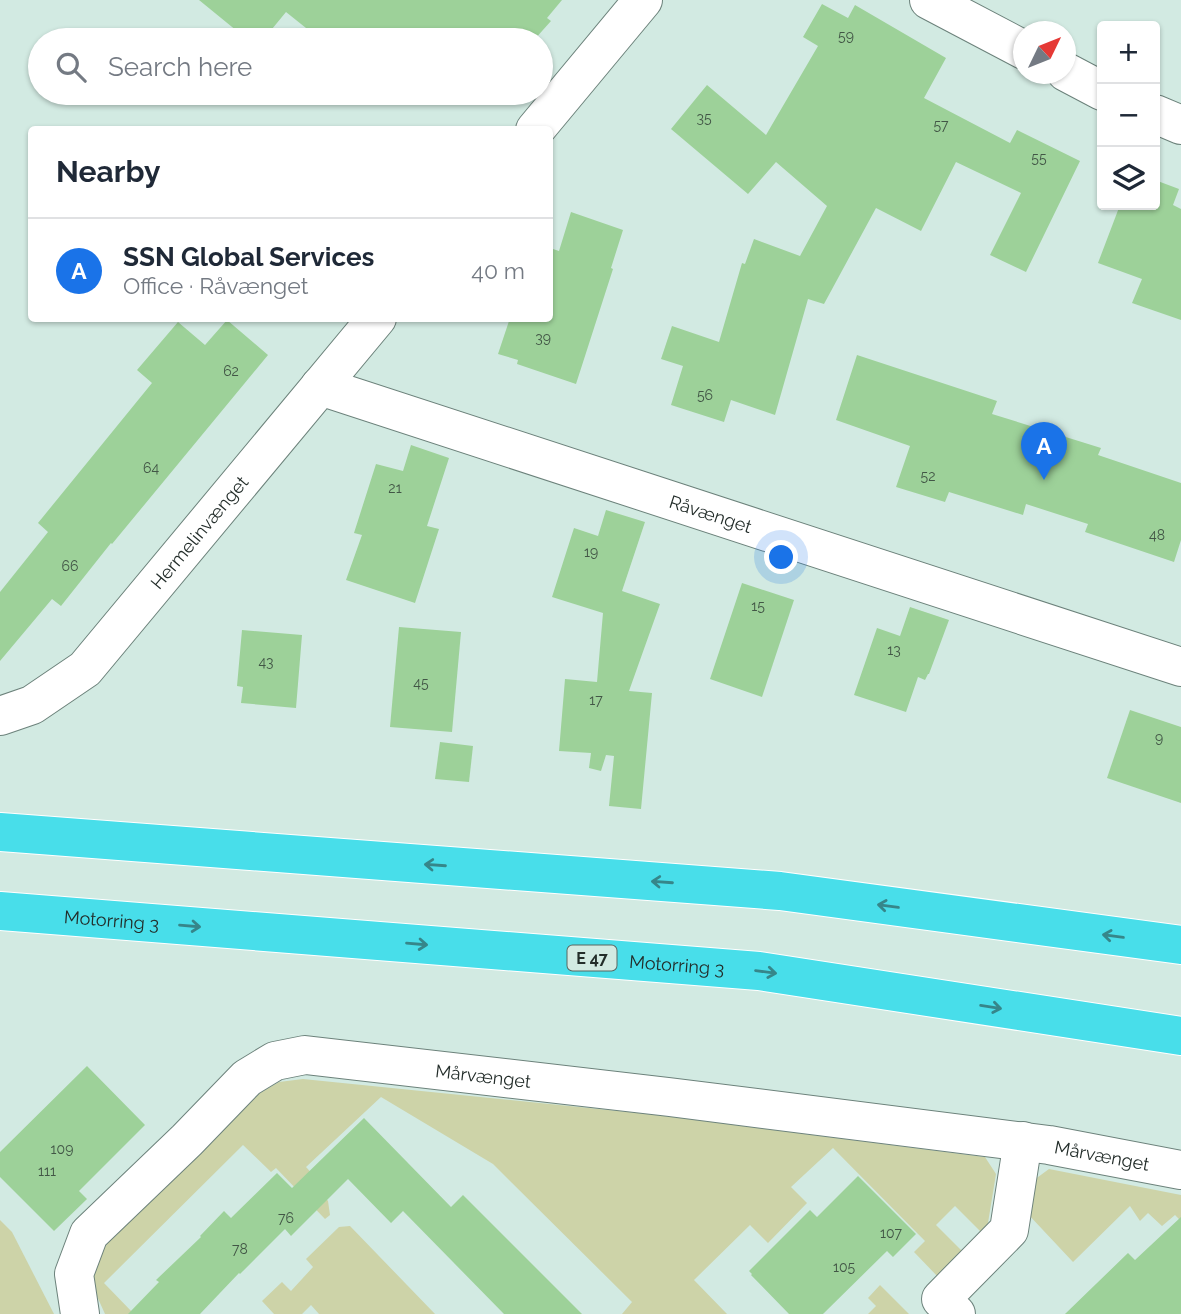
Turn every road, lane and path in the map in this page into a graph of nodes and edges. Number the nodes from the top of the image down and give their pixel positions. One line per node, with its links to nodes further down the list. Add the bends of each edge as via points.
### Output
1 (643, 0): 8 (street)
2 (929, 0): 3 (street)
3 (1013, 44)
4 (1076, 77): 5 (street)
5 (1097, 88)
6 (1160, 116): 7 (street)
7 (1181, 125)
8 (538, 126)
9 (374, 322): 10 (street, Hermelinvænget)
10 (320, 386): 11 (street, Råvænget); 12 (street, Hermelinvænget, via 85,669 32,705)
11 (1181, 667)
12 (0, 716)
13 (0, 832): 15 (highway, one-way to 13, via 780,891)
14 (0, 911): 16 (highway, Motorring 3 / E 47, one-way to 16, via 759,971)
15 (1181, 945)
16 (1181, 1036)
17 (1023, 1141): 18 (street, Mårvænget); 19 (street, Mårvænget, via 305,1055 275,1061 247,1078 89,1234 74,1274); 20 (street, via 1009,1230 941,1299)
18 (1181, 1170)
19 (79, 1312)
20 (956, 1314)

